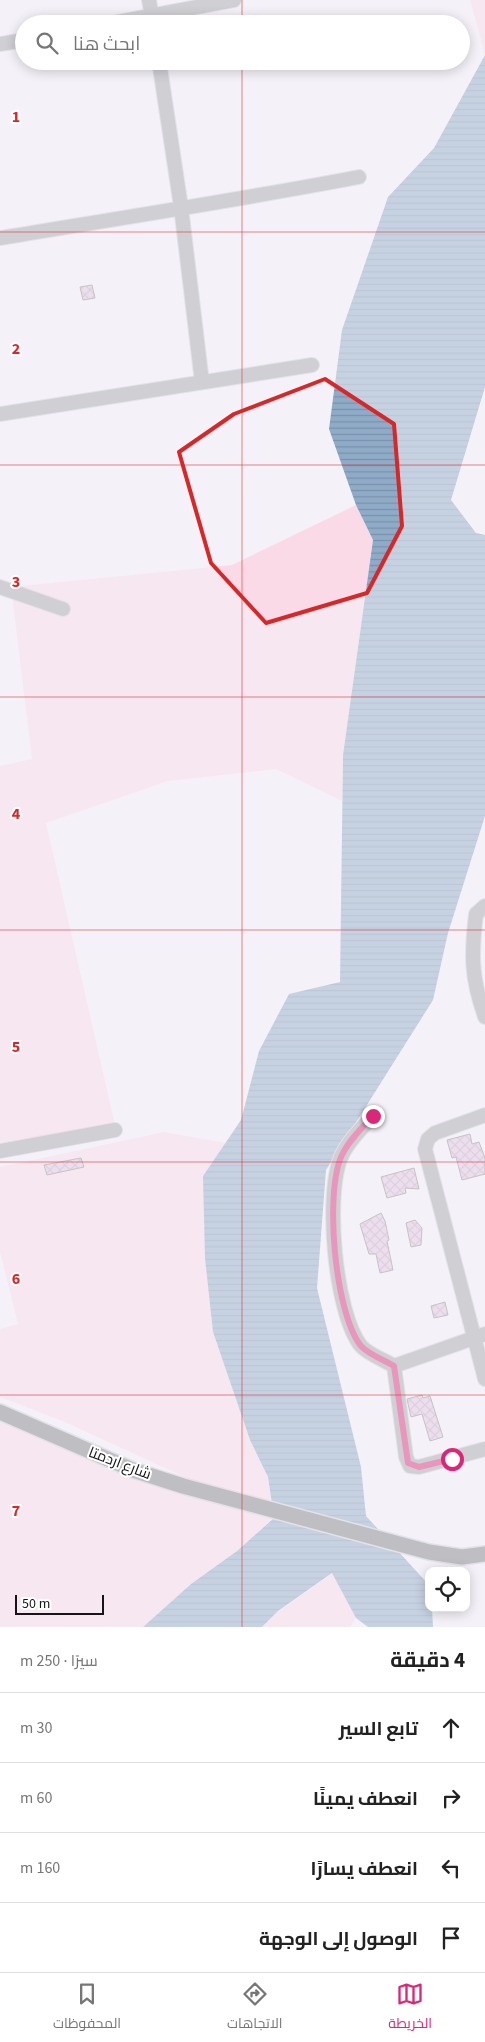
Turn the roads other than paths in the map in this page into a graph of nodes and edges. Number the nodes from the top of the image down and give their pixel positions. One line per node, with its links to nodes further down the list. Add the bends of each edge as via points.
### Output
1 (149, 0): 3 (street)
2 (234, 0): 4 (street)
3 (151, 15)
4 (169, 15)
5 (15, 42): 6 (street)
6 (0, 44)
7 (160, 70): 9 (street)
8 (359, 177): 9 (street, via 214,204)
9 (181, 207): 10 (street); 12 (street)
10 (0, 238)
11 (312, 365): 12 (street)
12 (202, 382): 13 (street)
13 (0, 414)
14 (0, 587): 15 (street)
15 (62, 608)
16 (485, 906): 17 (street, via 476,914 471,955 476,991)
17 (485, 1016)
18 (485, 1115): 22 (street, via 436,1133 428,1139 425,1149)
19 (373, 1116): 23 (street, via 341,1156 335,1181 337,1264 344,1308 352,1332 362,1347)
20 (115, 1130): 21 (street)
21 (0, 1151)
22 (479, 1336): 23 (street); 24 (street)
23 (394, 1366): 26 (street, via 406,1457 410,1466 419,1467)
24 (485, 1379)
25 (0, 1412): 27 (main road, شارع اردمتا, via 134,1470 429,1552 462,1557)
26 (485, 1449)
27 (485, 1554)

